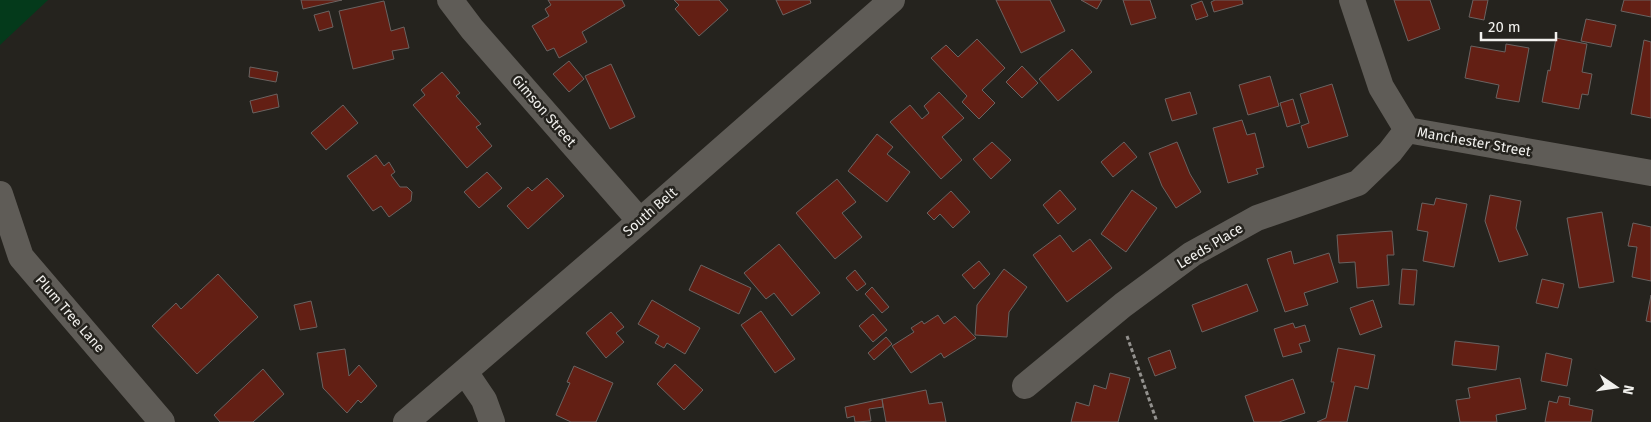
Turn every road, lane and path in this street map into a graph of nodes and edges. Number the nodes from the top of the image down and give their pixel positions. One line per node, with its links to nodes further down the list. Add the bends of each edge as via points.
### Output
1 (450, 0): 7 (street, Gimson Street)
2 (892, 0): 7 (street, South Belt)
3 (1352, 0): 4 (street, Manchester Street, via 1381,87)
4 (1407, 130): 5 (street, Manchester Street); 8 (street, Leeds Place, via 1390,152 1358,182 1257,218 1192,254)
5 (1651, 173)
6 (0, 194): 11 (street, Plum Tree Lane, via 21,257)
7 (640, 221): 9 (street, South Belt)
8 (1118, 309): 10 (street, Leeds Place); 14 (path)
9 (465, 372): 12 (street, South Belt); 13 (street, via 484,400)
10 (1025, 386)
11 (162, 422)
12 (406, 422)
13 (492, 422)
14 (1157, 422)

